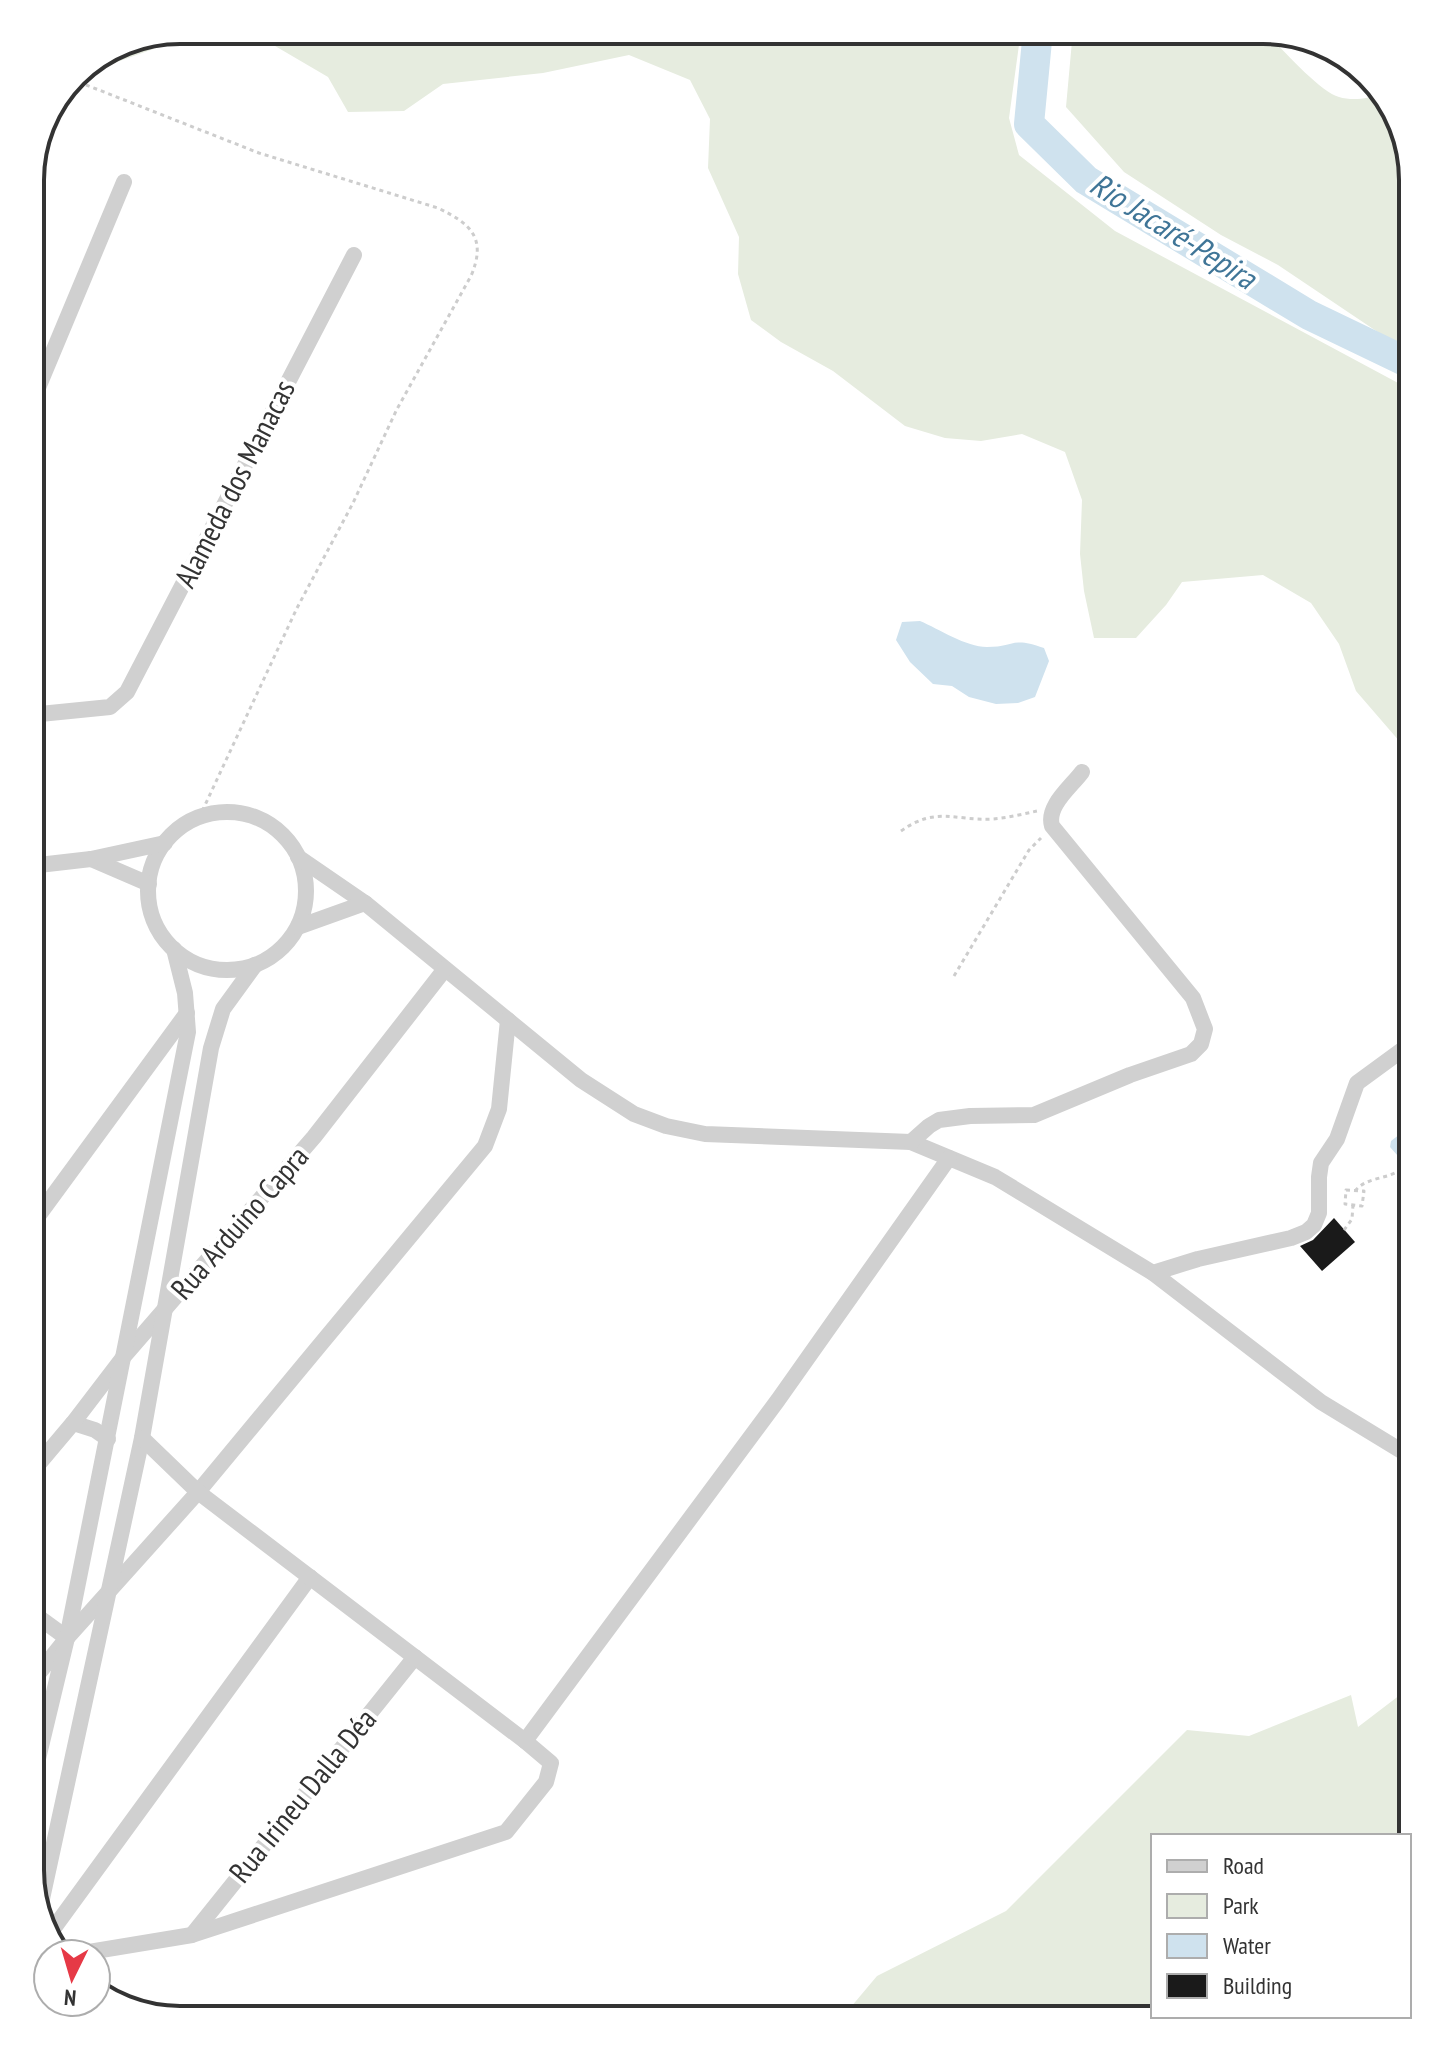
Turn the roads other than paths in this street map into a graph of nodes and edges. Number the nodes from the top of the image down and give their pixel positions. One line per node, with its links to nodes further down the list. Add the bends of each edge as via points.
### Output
1 (124, 182): 3 (street)
2 (354, 255): 4 (street, Alameda dos Manacas, via 127,692 110,707)
3 (44, 373)
4 (44, 714)
5 (1082, 772): 19 (street, via 1053,808 1052,826 1193,998 1205,1029 1201,1044 1191,1054 1034,1115 939,1120)
6 (165, 843): 7 (street, via 186,824 228,813 257,818 281,834); 8 (street); 10 (street)
7 (298, 857): 11 (street); 12 (street, via 306,899)
8 (91, 859): 9 (street); 10 (street)
9 (44, 864)
10 (149, 884): 13 (street, via 151,912)
11 (365, 903): 12 (street); 15 (street)
12 (298, 927): 14 (street, via 280,950)
13 (174, 949): 14 (street, via 212,968); 16 (street)
14 (255, 965): 23 (street, via 223,1009 211,1048)
15 (445, 969): 17 (street); 23 (street, Rua Arduino Capra, via 314,1137)
16 (187, 1013): 21 (street); 24 (street, via 188,1032)
17 (508, 1020): 19 (street, via 581,1080 634,1114 666,1126 705,1134); 30 (street, via 499,1109 485,1146)
18 (1399, 1052): 22 (street, via 1357,1083 1337,1139 1321,1163 1314,1225 1291,1238)
19 (911, 1142): 20 (street)
20 (949, 1158): 22 (street, via 995,1177); 38 (street, via 778,1400)
21 (44, 1208)
22 (1153, 1273): 28 (street, via 1321,1402)
23 (163, 1313): 24 (street, Rua Arduino Capra); 26 (street)
24 (125, 1355): 25 (street, Rua Arduino Capra); 27 (street)
25 (73, 1423): 27 (street); 29 (street, Rua Arduino Capra)
26 (142, 1438): 30 (street); 32 (street)
27 (108, 1439): 34 (street)
28 (1399, 1449)
29 (44, 1457)
30 (198, 1492): 31 (street); 32 (street)
31 (310, 1577): 35 (street); 40 (street)
32 (107, 1595): 34 (street); 39 (street)
33 (44, 1621): 34 (street)
34 (67, 1638): 36 (street); 37 (street)
35 (415, 1657): 38 (street); 41 (street, Rua Irineu Dalla Déa)
36 (44, 1667)
37 (44, 1734)
38 (525, 1741): 41 (street, via 551,1763 546,1782 506,1832)
39 (45, 1885)
40 (56, 1925)
41 (192, 1935): 42 (street)
42 (112, 1948)

